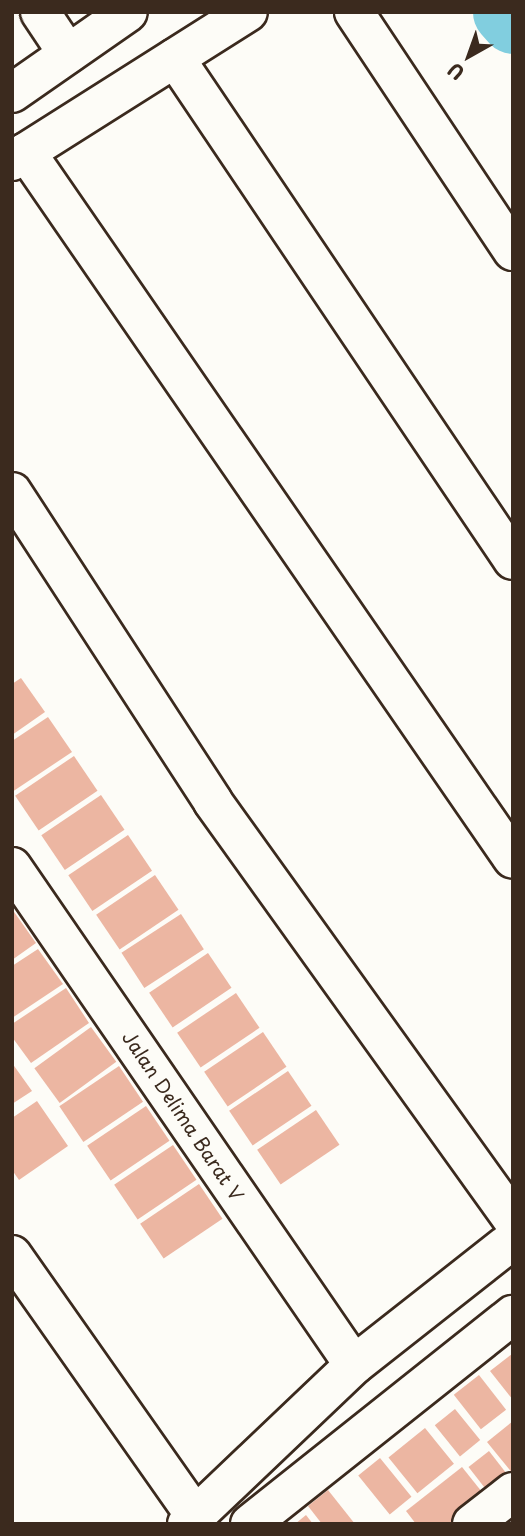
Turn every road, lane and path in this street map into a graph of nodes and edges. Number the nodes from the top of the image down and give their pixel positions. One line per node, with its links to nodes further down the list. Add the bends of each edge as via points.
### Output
1 (40, 12): 5 (street)
2 (128, 12): 5 (street)
3 (248, 12): 6 (street)
4 (354, 12): 9 (street)
5 (68, 54): 7 (street)
6 (176, 58): 8 (street); 11 (street)
7 (12, 93)
8 (19, 157): 12 (street)
9 (513, 251)
10 (12, 492): 14 (street, via 213,802)
11 (513, 561)
12 (513, 859)
13 (12, 867): 18 (street, Jalan Delima Barat V)
14 (513, 1220)
15 (513, 1240): 18 (street)
16 (12, 1255): 20 (street)
17 (513, 1315): 21 (street)
18 (354, 1365): 20 (street)
19 (513, 1492): 22 (street)
20 (192, 1520)
21 (250, 1524)
22 (472, 1524)

